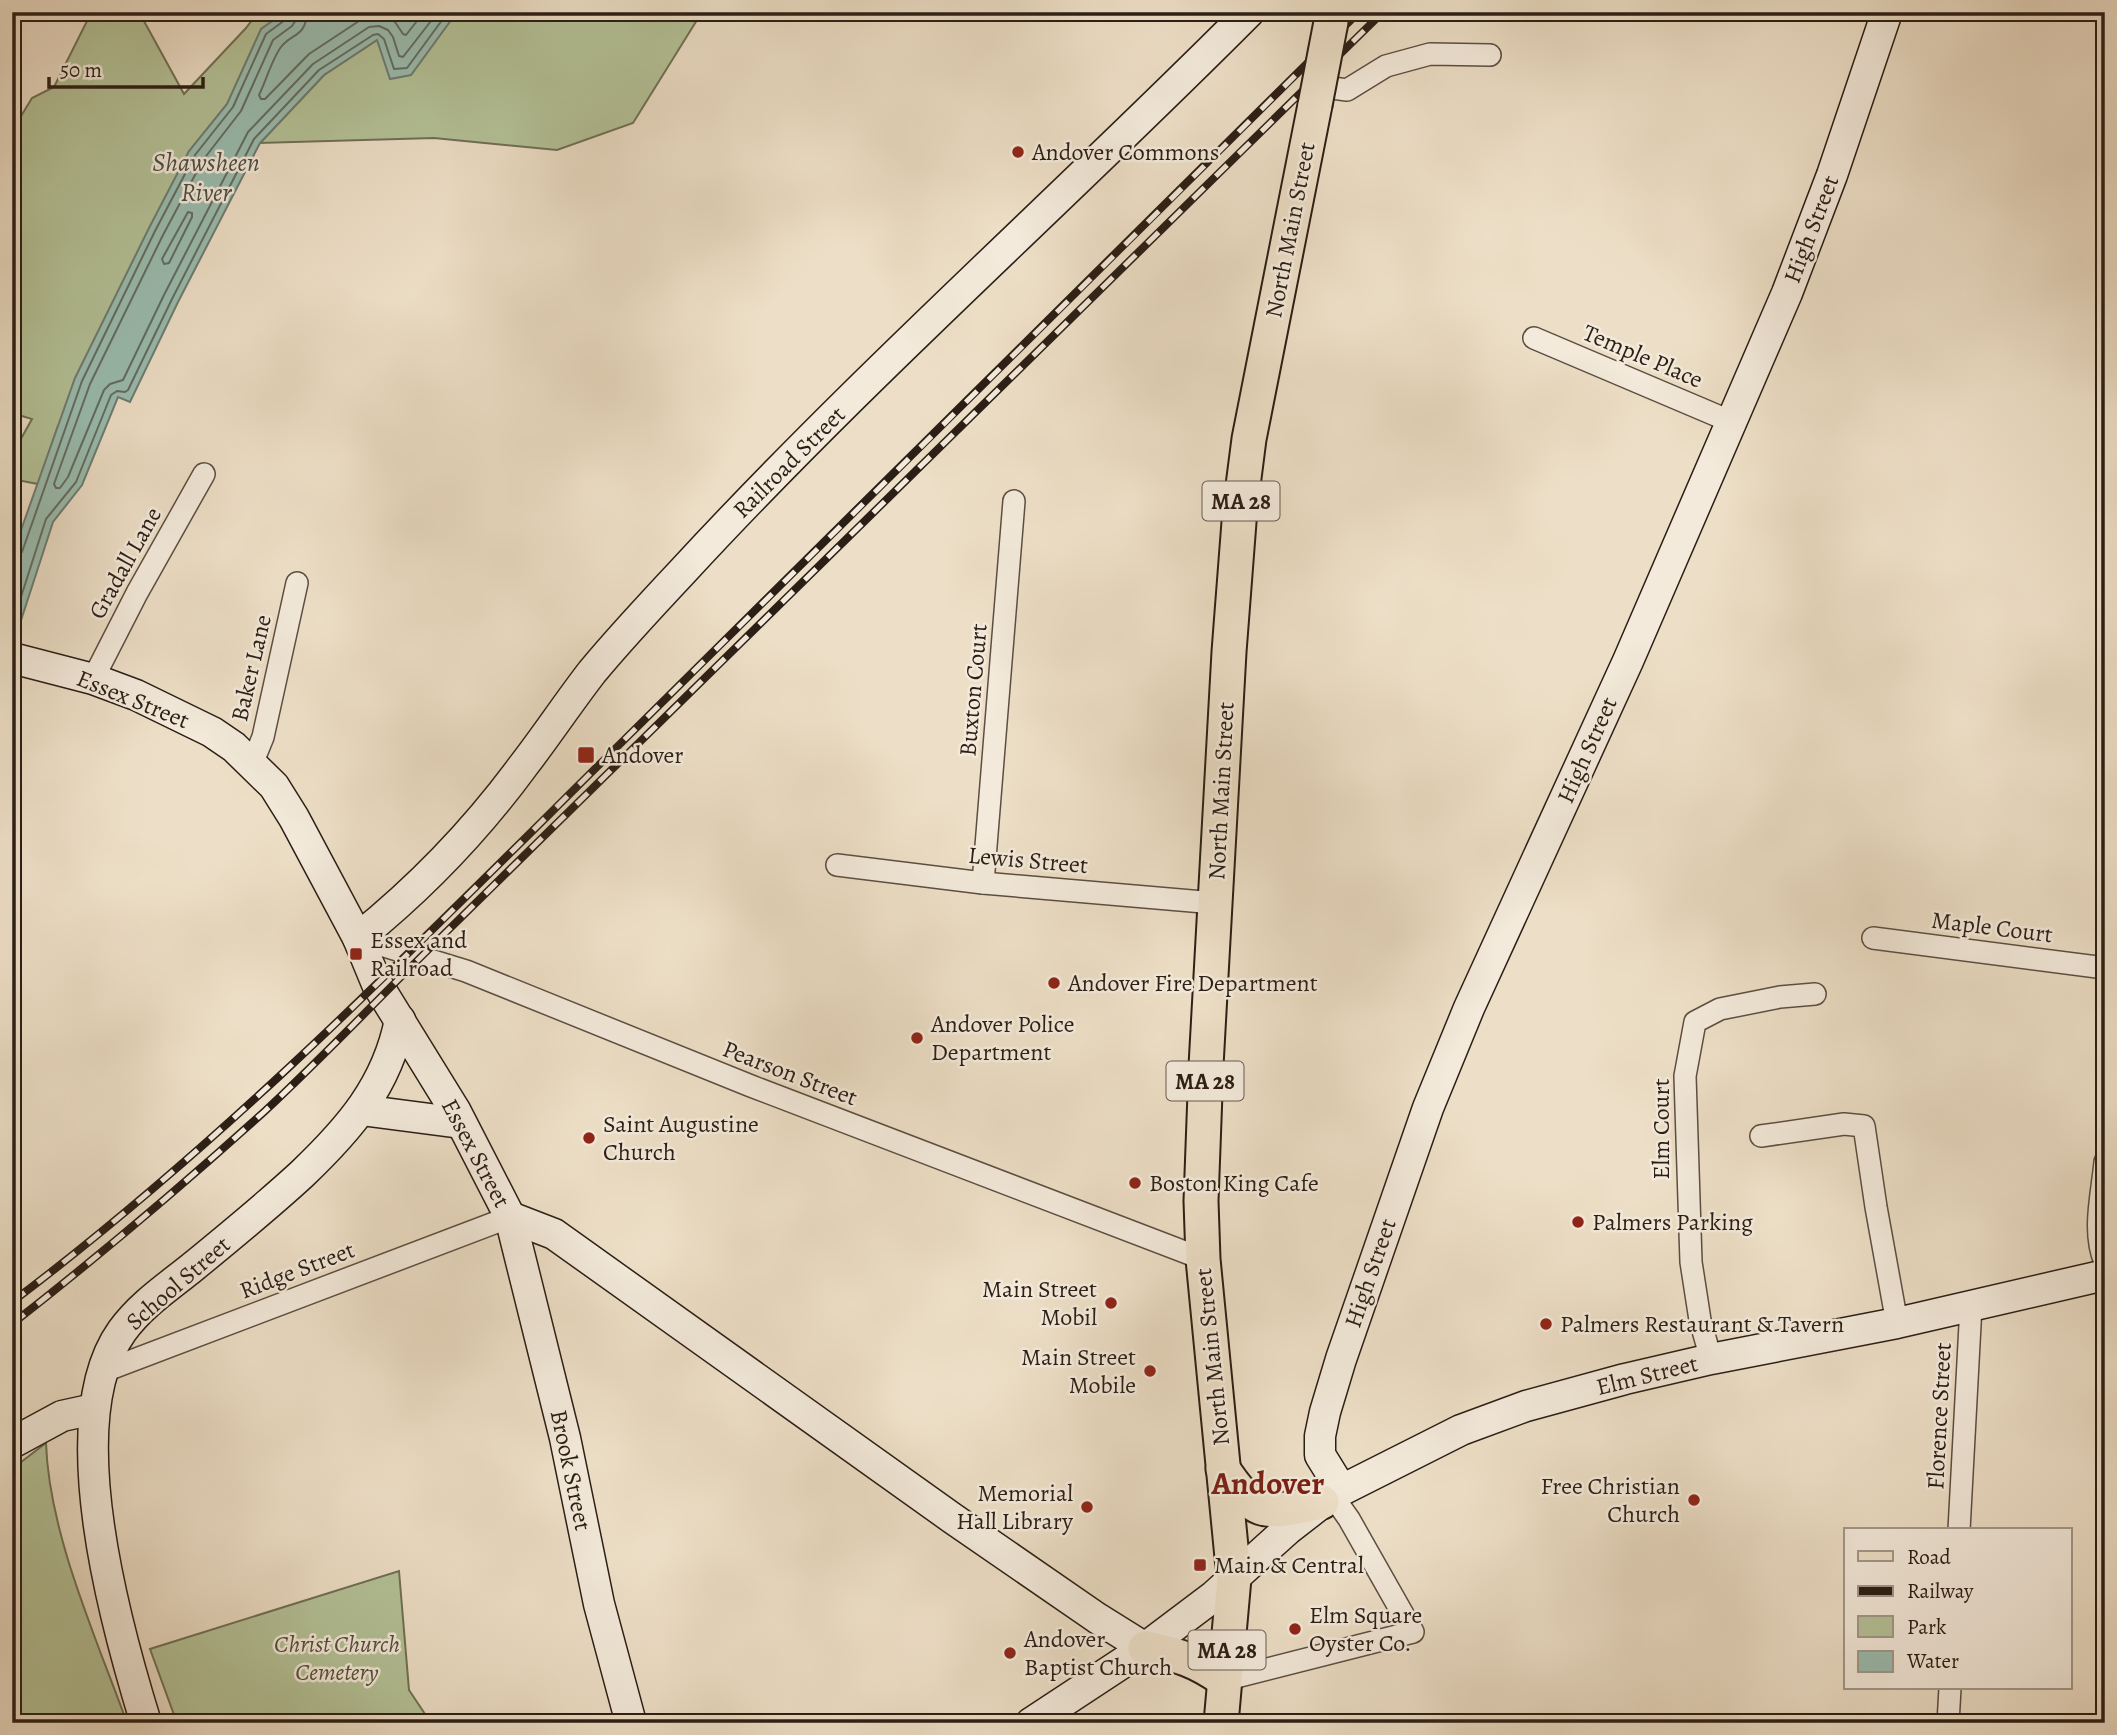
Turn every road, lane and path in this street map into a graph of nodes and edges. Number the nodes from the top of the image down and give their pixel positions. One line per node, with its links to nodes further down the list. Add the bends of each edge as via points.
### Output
1 (1249, 12): 17 (main road, Railroad Street, via 738,512 617,643 479,820 421,882)
2 (1888, 12): 7 (main road, High Street, via 1832,176)
3 (1332, 17): 5 (main road, North Main Street / MA 28, bridge)
4 (1490, 55): 5 (street, via 1430,54 1386,66 1347,90)
5 (1317, 95): 16 (main road, North Main Street / MA 28, via 1259,382 1241,497)
6 (1534, 338): 7 (street, Temple Place)
7 (1732, 422): 37 (main road, High Street, via 1443,1068 1340,1359 1320,1436 1320,1455)
8 (204, 474): 12 (street, Gradall Lane)
9 (1014, 501): 15 (street, Buxton Court)
10 (297, 583): 13 (street, Baker Lane, via 263,737)
11 (15, 659): 12 (main road, Essex Street)
12 (93, 679): 13 (main road, Essex Street, via 212,732)
13 (252, 764): 17 (main road, Essex Street, via 274,786 294,818)
14 (837, 865): 15 (street, Lewis Street)
15 (983, 883): 16 (street, Lewis Street)
16 (1215, 903): 27 (main road, North Main Street / MA 28, via 1201,1201)
17 (358, 938): 21 (main road, Essex Street, via 377,984); 27 (street, Pearson Street, via 466,971)
18 (1873, 938): 19 (street, Maple Court)
19 (2105, 968)
20 (1815, 994): 32 (street, Elm Court, via 1720,1009 1695,1022 1685,1076 1691,1262)
21 (400, 1020): 22 (main road, School Street, via 395,1046); 23 (main road, Essex Street)
22 (361, 1110): 23 (main road); 33 (main road, School Street, via 265,1208 136,1315 111,1349)
23 (461, 1123): 26 (main road, Essex Street)
24 (1761, 1136): 31 (street, via 1844,1124 1864,1126)
25 (2105, 1162): 28 (street, via 2099,1248)
26 (510, 1217): 33 (street, Ridge Street); 40 (main road, Essex Street, via 554,1234 952,1518); 44 (main road, Brook Street)
27 (1203, 1259): 36 (main road, North Main Street / MA 28)
28 (2105, 1262)
29 (2105, 1275): 30 (main road, Elm Street)
30 (1971, 1306): 31 (main road, Elm Street); 38 (street, Florence Street)
31 (1898, 1323): 32 (main road, Elm Street)
32 (1711, 1359): 37 (main road, Elm Street, via 1492,1418)
33 (102, 1372): 34 (main road, School Street)
34 (94, 1409): 35 (main road, via 62,1416); 43 (main road, School Street, via 94,1470 103,1554)
35 (12, 1443)
36 (1223, 1469): 37 (main road, via 1246,1500 1264,1510); 39 (main road, North Main Street / MA 28)
37 (1332, 1495): 39 (main road, Elm Street); 41 (street, via 1413,1632)
38 (1959, 1528)
39 (1234, 1578): 40 (main road, Elm Street); 41 (main road, MA 28)
40 (1145, 1648): 41 (main road, via 1201,1664); 45 (main road, Elm Street)
41 (1224, 1680): 46 (main road, MA 28)
42 (1950, 1690): 47 (street)
43 (146, 1723)
44 (631, 1723)
45 (1031, 1723)
46 (1220, 1723)
47 (1948, 1723)

